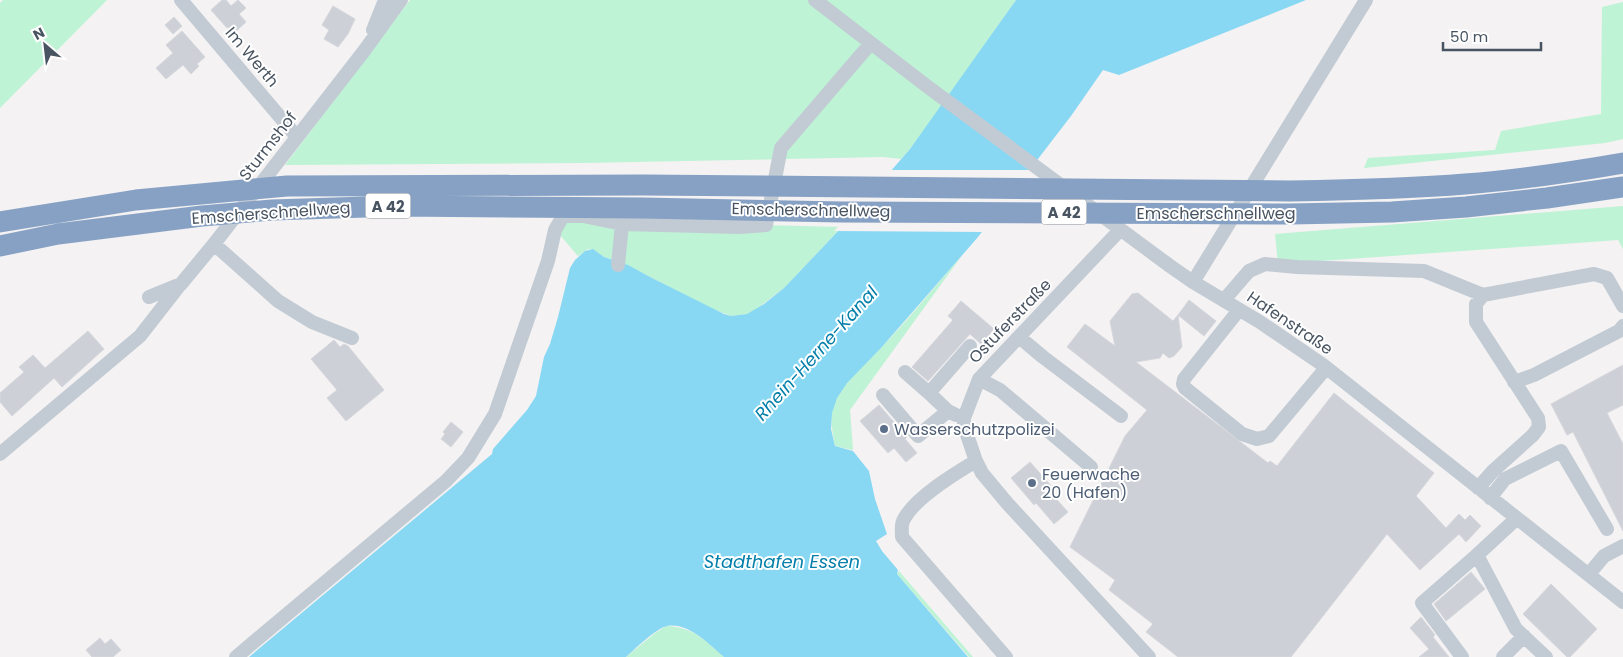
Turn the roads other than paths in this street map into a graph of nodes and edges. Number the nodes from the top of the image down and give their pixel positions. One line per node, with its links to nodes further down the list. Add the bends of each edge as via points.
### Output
1 (181, 0): 8 (street, Im Werth)
2 (385, 0): 7 (street)
3 (401, 0): 7 (street, Sturmshof)
4 (815, 0): 6 (street, Hafenstraße)
5 (1366, 0): 17 (street)
6 (871, 43): 12 (street, via 781,148 766,225); 13 (street, Hafenstraße)
7 (364, 52): 8 (street, Sturmshof)
8 (297, 137): 14 (street, Sturmshof)
9 (1623, 163): 11 (highway, Emscherschnellweg / A 42, via 1466,184 1290,191 504,184 287,186 136,200)
10 (1623, 186): 15 (highway, Emscherschnellweg / A 42, via 1466,207 1309,214 397,206 272,210 58,234)
11 (0, 222)
12 (622, 224): 16 (street); 49 (street, via 583,216 563,216 555,230 548,261 495,414 468,458 446,481)
13 (1120, 230): 17 (street, Hafenstraße); 25 (street, Ostuferstraße)
14 (214, 244): 18 (street, Sturmshof); 26 (street, via 278,301 312,322)
15 (0, 246)
16 (618, 265)
17 (1193, 282): 21 (street, Hafenstraße)
18 (181, 284): 20 (street, Sturmshof); 37 (street, via 140,336)
19 (1483, 295): 21 (street, via 1424,271 1265,264 1249,271); 22 (street, via 1594,274 1607,278); 31 (street, via 1476,304 1476,322)
20 (149, 297)
21 (1224, 300): 23 (street, Hafenstraße)
22 (1623, 306)
23 (1239, 310): 28 (street, Hafenstraße); 28 (street, via 1183,384 1242,434 1257,439 1270,436)
24 (1623, 326): 31 (street, via 1543,371)
25 (1020, 337): 30 (street, Ostuferstraße); 35 (street)
26 (352, 338)
27 (970, 346): 32 (street)
28 (1326, 368): 40 (street, Hafenstraße)
29 (905, 372): 32 (street)
30 (979, 379): 36 (street, Ostuferstraße); 39 (street, via 1000,390)
31 (1514, 382): 40 (street, via 1538,418 1539,427)
32 (929, 393): 34 (street)
33 (883, 395): 34 (street, via 918,436)
34 (948, 411): 36 (street)
35 (1121, 416)
36 (964, 418): 38 (street)
37 (0, 454)
38 (976, 461): 50 (street, via 931,491 908,512 902,523 902,537); 51 (street, via 1007,503)
39 (1091, 467)
40 (1478, 488): 41 (street, Hafenstraße)
41 (1490, 498): 42 (street, Hafenstraße); 43 (street, via 1506,479 1561,451)
42 (1516, 519): 45 (street); 46 (street, Hafenstraße)
43 (1607, 529)
44 (1623, 546): 46 (street, via 1604,556)
45 (1477, 555): 48 (street, via 1516,629); 52 (street, via 1422,603)
46 (1589, 574): 47 (street, Hafenstraße)
47 (1623, 602)
48 (1524, 636): 53 (street); 54 (street)
49 (236, 657)
50 (1006, 657)
51 (1149, 657)
52 (1462, 657)
53 (1503, 657)
54 (1546, 657)

